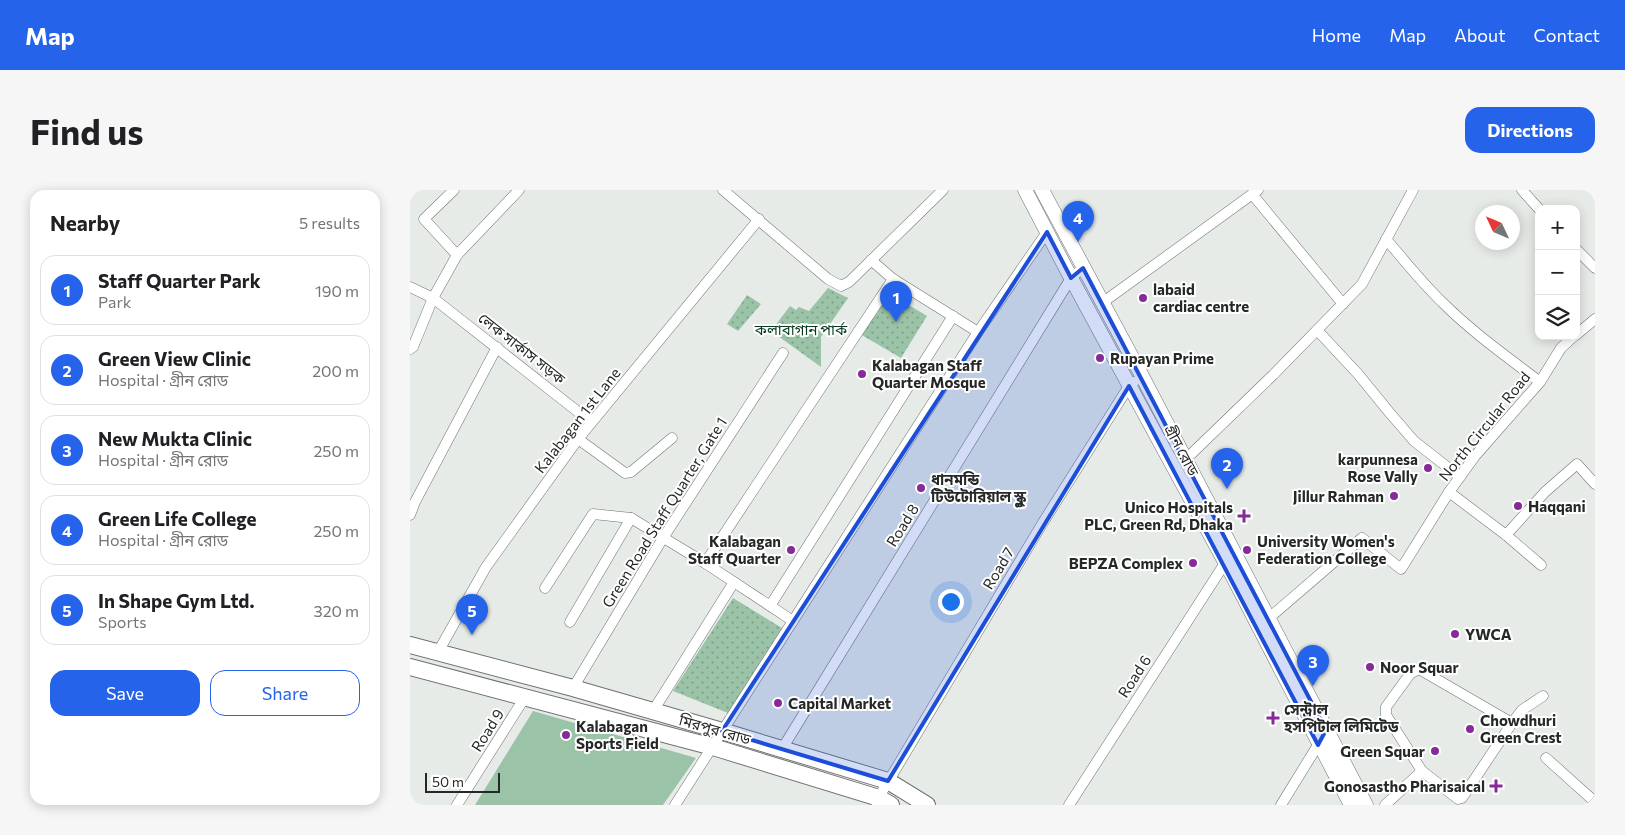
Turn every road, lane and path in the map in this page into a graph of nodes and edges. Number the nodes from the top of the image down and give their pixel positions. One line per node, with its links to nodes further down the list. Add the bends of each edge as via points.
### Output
1 (454, 190): 15 (street, via 424,219)
2 (519, 190): 15 (street)
3 (723, 190): 11 (street)
4 (943, 190): 16 (street)
5 (1025, 190): 12 (main road, গ্রীন রোড)
6 (1042, 190): 17 (main road, গ্রীন রোড)
7 (1413, 190): 13 (street)
8 (1522, 190): 10 (street)
9 (1255, 192): 23 (street); 24 (street)
10 (1535, 205)
11 (759, 219): 16 (street, via 828,279 842,286); 37 (street, Kalabagan 1st Lane)
12 (1047, 232): 19 (main road, গ্রীন রোড); 29 (street)
13 (1386, 239): 24 (street, via 1365,280); 35 (street, via 1454,314)
14 (1577, 250): 18 (street)
15 (457, 255): 22 (street)
16 (871, 260): 20 (street)
17 (1083, 268): 19 (street, Road 8); 23 (main road, গ্রীন রোড)
18 (1595, 268)
19 (1071, 278): 36 (main road, গ্রীন রোড); 69 (street, Road 8)
20 (893, 279): 25 (street); 48 (street)
21 (410, 287): 22 (street, লেক সার্কাস সড়ক)
22 (433, 298): 31 (street, লেক সার্কাস সড়ক); 32 (street, via 414,347)
23 (1102, 303): 34 (main road, গ্রীন রোড)
24 (1343, 304): 27 (street)
25 (953, 316): 29 (street); 53 (street)
26 (1595, 319): 28 (street, North Circular Road)
27 (1317, 330): 40 (street); 41 (street, via 1414,441)
28 (1580, 331)
29 (978, 332): 55 (street)
30 (1570, 340): 35 (street, North Circular Road)
31 (497, 347): 37 (street, লেক সার্কাস সড়ক); 44 (street)
32 (410, 349)
33 (783, 353): 47 (street, Green Road Staff Quarter, Gate 1)
34 (1141, 374): 36 (street, Road 7); 40 (main road, গ্রীন রোড)
35 (1540, 382): 41 (street, North Circular Road)
36 (1129, 386): 49 (main road, গ্রীন রোড); 72 (street, Road 7)
37 (591, 422): 39 (street, Kalabagan 1st Lane)
38 (672, 438): 39 (street, via 631,472 625,473)
39 (578, 440): 58 (street, Kalabagan 1st Lane, via 486,567)
40 (1186, 459): 54 (main road, গ্রীন রোড)
41 (1460, 477): 43 (street, North Circular Road)
42 (1595, 484): 46 (street, via 1578,464 1545,492)
43 (1450, 492): 46 (street); 54 (street, North Circular Road, via 1401,569 1362,538)
44 (410, 515)
45 (631, 518): 47 (street); 52 (street, via 593,514); 56 (street)
46 (1506, 536): 50 (street)
47 (664, 538): 48 (street); 60 (street, Green Road Staff Quarter, Gate 1)
48 (705, 563): 51 (street)
49 (1225, 563): 67 (main road, গ্রীন রোড); 78 (street, Road 6)
50 (1541, 566)
51 (734, 582): 53 (street); 63 (street)
52 (545, 588)
53 (770, 606): 55 (street)
54 (1269, 618): 65 (main road, গ্রীন রোড)
55 (793, 621): 66 (street)
56 (570, 622)
57 (410, 645): 58 (highway, মিরপুর রোড)
58 (438, 652): 60 (highway, মিরপুর রোড)
59 (410, 667): 62 (highway, মিরপুর রোড)
60 (573, 688): 63 (highway, মিরপুর রোড)
61 (1543, 696): 64 (street, via 1522,710)
62 (525, 697): 68 (highway, মিরপুর রোড); 75 (street, Road 9)
63 (653, 711): 66 (highway, মিরপুর রোড)
64 (1512, 724): 71 (street, via 1462,798 1456,798); 71 (street, via 1419,669 1414,670 1385,711)
65 (1326, 730): 67 (street); 81 (main road, গ্রীন রোড)
66 (722, 731): 68 (street); 69 (highway, মিরপুর রোড)
67 (1318, 745): 79 (street); 80 (main road, গ্রীন রোড)
68 (713, 747): 74 (highway, মিরপুর রোড); 76 (street)
69 (782, 749): 72 (highway, মিরপুর রোড)
70 (1546, 758): 73 (street)
71 (1422, 771): 82 (street)
72 (888, 781): 74 (street, Road 7); 77 (highway, মিরপুর রোড)
73 (1595, 802)
74 (882, 803)
75 (457, 805)
76 (675, 805)
77 (928, 805)
78 (1069, 805)
79 (1281, 805)
80 (1351, 805)
81 (1366, 805)
82 (1385, 805)

